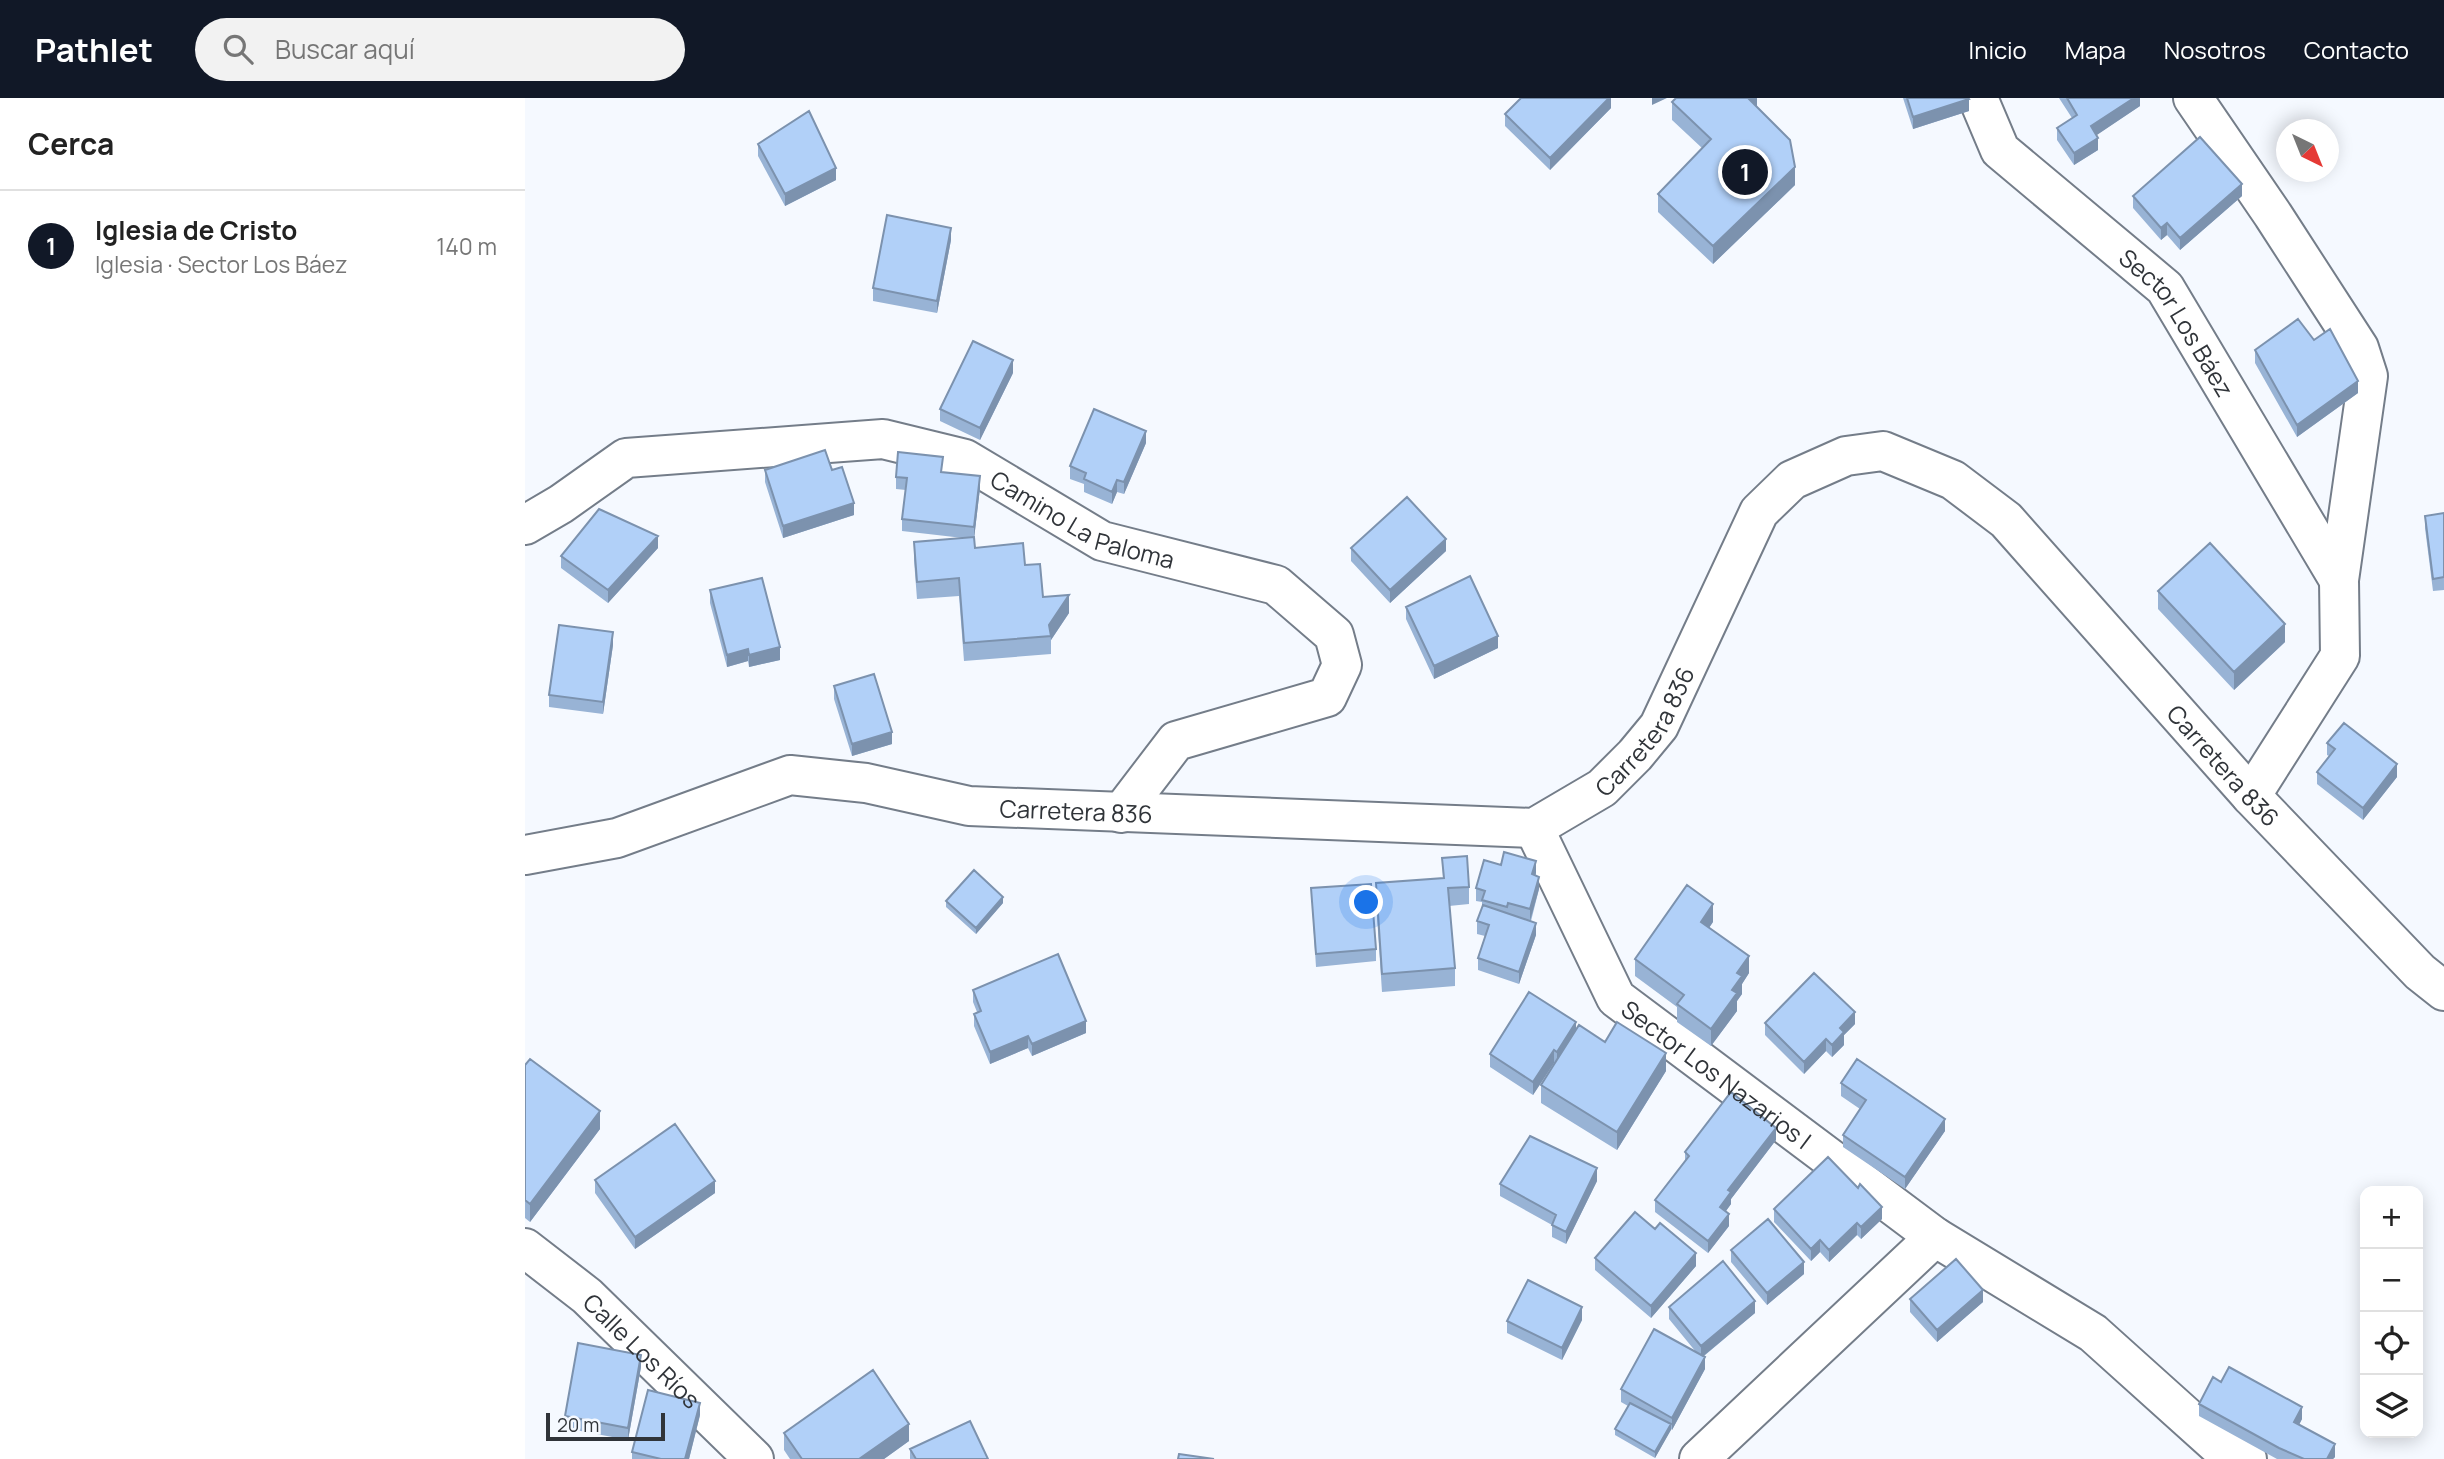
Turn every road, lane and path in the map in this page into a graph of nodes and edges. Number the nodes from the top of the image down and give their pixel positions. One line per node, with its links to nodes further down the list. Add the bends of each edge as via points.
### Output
1 (1978, 98): 4 (street, Sector Los Báez, via 2000,150 2165,288)
2 (2193, 98): 4 (street, via 2359,348 2368,376)
3 (525, 525): 6 (street, Camino La Paloma, via 626,458 883,439 965,460 1102,541 1276,585 1334,635 1342,665 1327,697 1176,741)
4 (2339, 580): 5 (street, via 2340,656)
5 (2251, 796): 7 (street, Carretera 836, via 2006,520 1953,480 1883,451 1846,456 1792,480 1759,512 1659,726 1602,788); 9 (street, Carretera 836, via 2420,972)
6 (1121, 813): 7 (street, Carretera 836); 8 (street, Carretera 836, via 969,806 866,783 789,775 617,838)
7 (1534, 828): 10 (street, Sector Los Nazarios I, via 1616,998)
8 (525, 855)
9 (2444, 991)
10 (1935, 1237): 13 (street); 14 (street, Sector Los Nazarios I, via 2093,1333 2222,1449)
11 (525, 1248): 12 (street, Calle Los Ríos, via 587,1296)
12 (754, 1459)
13 (1699, 1459)
14 (2247, 1459)

